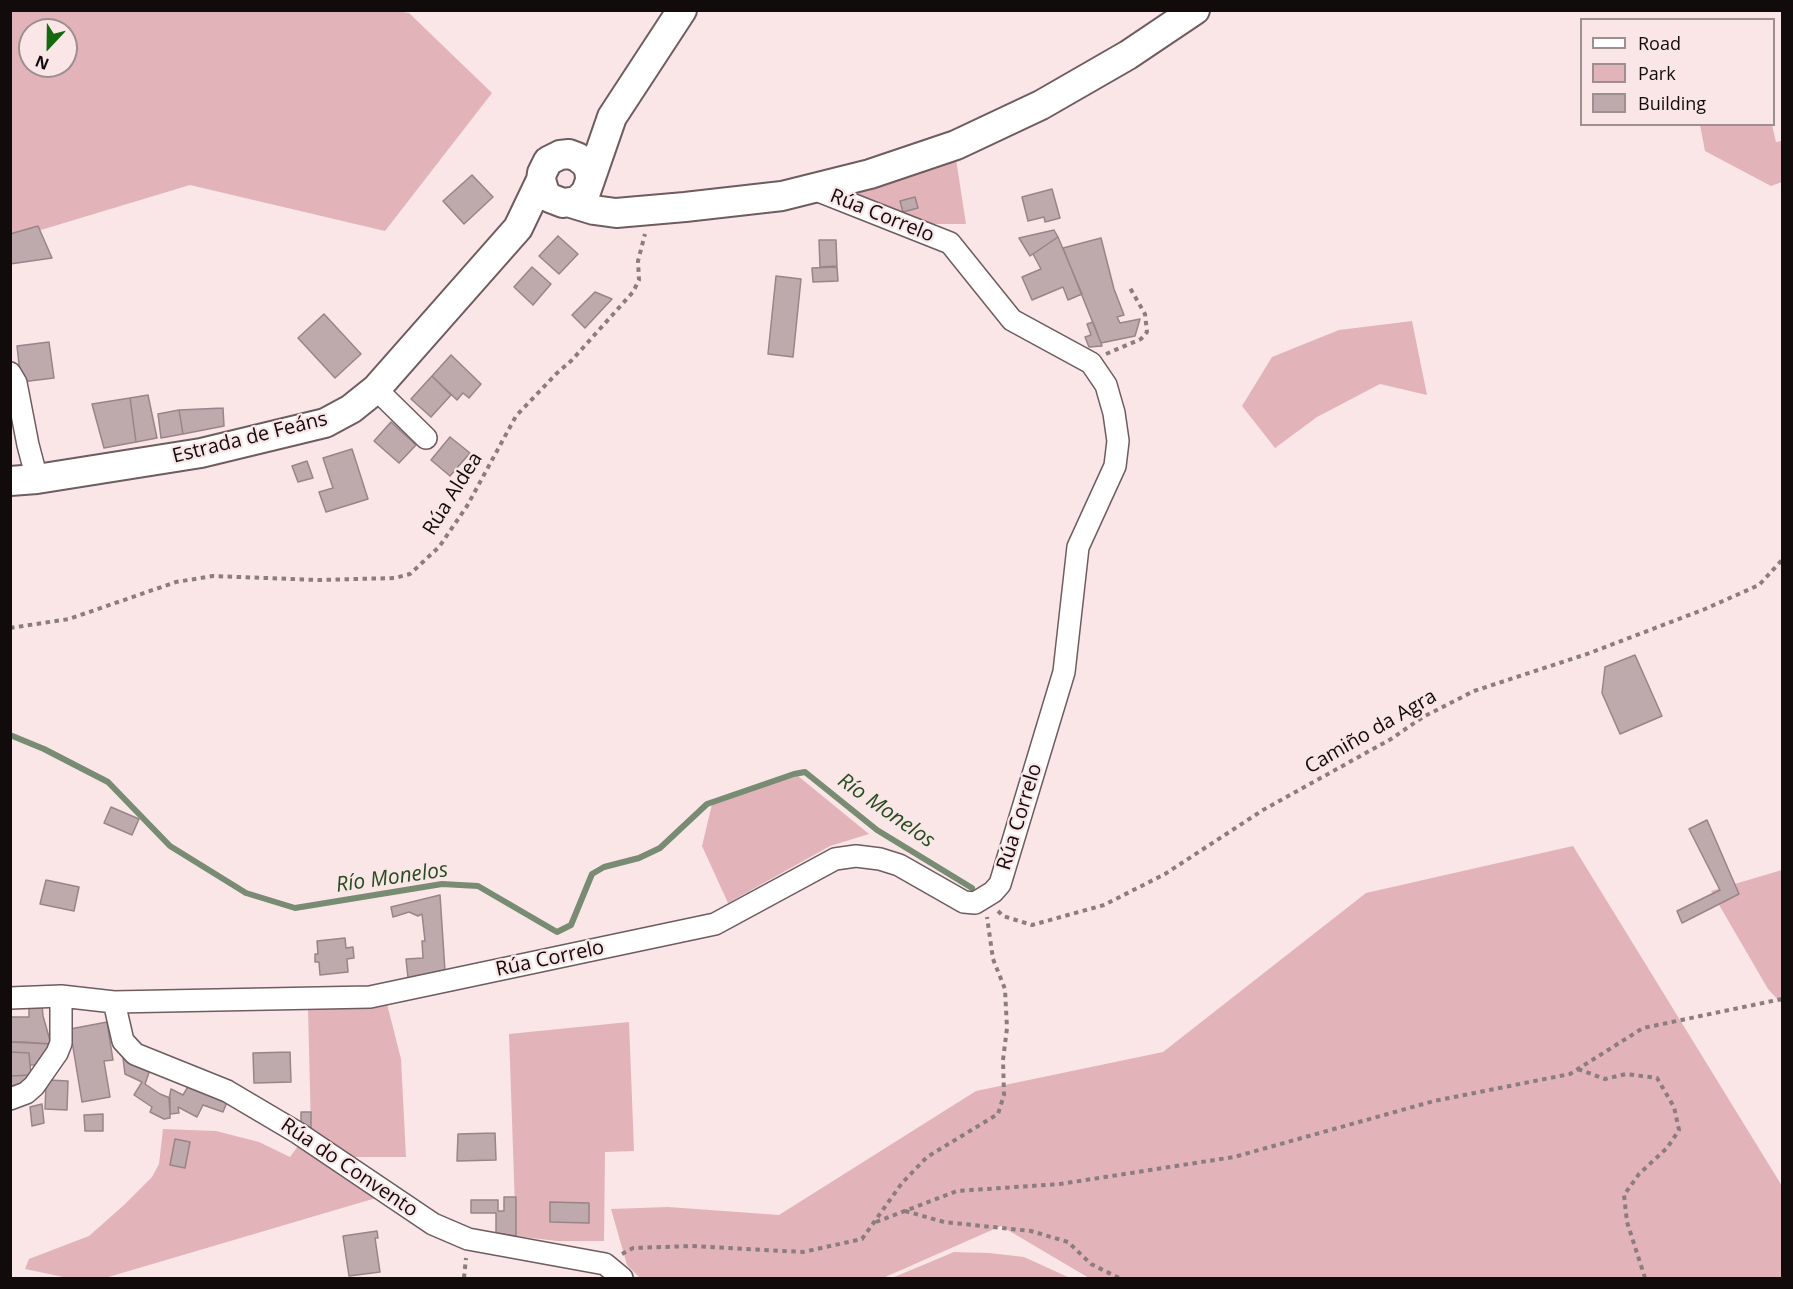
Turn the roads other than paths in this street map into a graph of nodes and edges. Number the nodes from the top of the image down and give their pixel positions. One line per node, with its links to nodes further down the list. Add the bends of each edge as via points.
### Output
1 (682, 10): 3 (street, Estrada de Feáns)
2 (1195, 10): 6 (street, via 1128,55 1041,105 956,146)
3 (612, 117): 4 (street, Estrada de Feáns); 7 (street, Estrada de Feáns)
4 (560, 155): 5 (street, Estrada de Feáns, via 544,167); 7 (street, via 577,157 589,169)
5 (541, 180): 7 (street, via 550,198); 8 (street, Estrada de Feáns)
6 (811, 188): 7 (street, via 782,196 650,209); 15 (street, Rúa Correlo, via 950,243 1012,320 1091,363 1106,385 1114,413 1118,441 1115,466 1077,547 1064,672 1000,884 984,899 964,902 899,866 856,856 835,859 715,924 370,997)
7 (578, 193): 8 (street, Estrada de Feáns)
8 (518, 228): 10 (street, Estrada de Feáns)
9 (10, 373): 12 (street, via 16,383 28,445)
10 (376, 389): 11 (street); 12 (street, Estrada de Feáns, via 325,423 201,453)
11 (426, 438)
12 (24, 480)
13 (61, 996): 14 (street, Rúa Correlo); 15 (street, Rúa Correlo); 16 (street, via 61,1043 57,1053 34,1086)
14 (10, 998)
15 (114, 1002): 17 (street, Rúa do Convento, via 123,1041 135,1054 227,1091 298,1133 433,1224 468,1239 604,1264)
16 (10, 1099)
17 (622, 1278)

